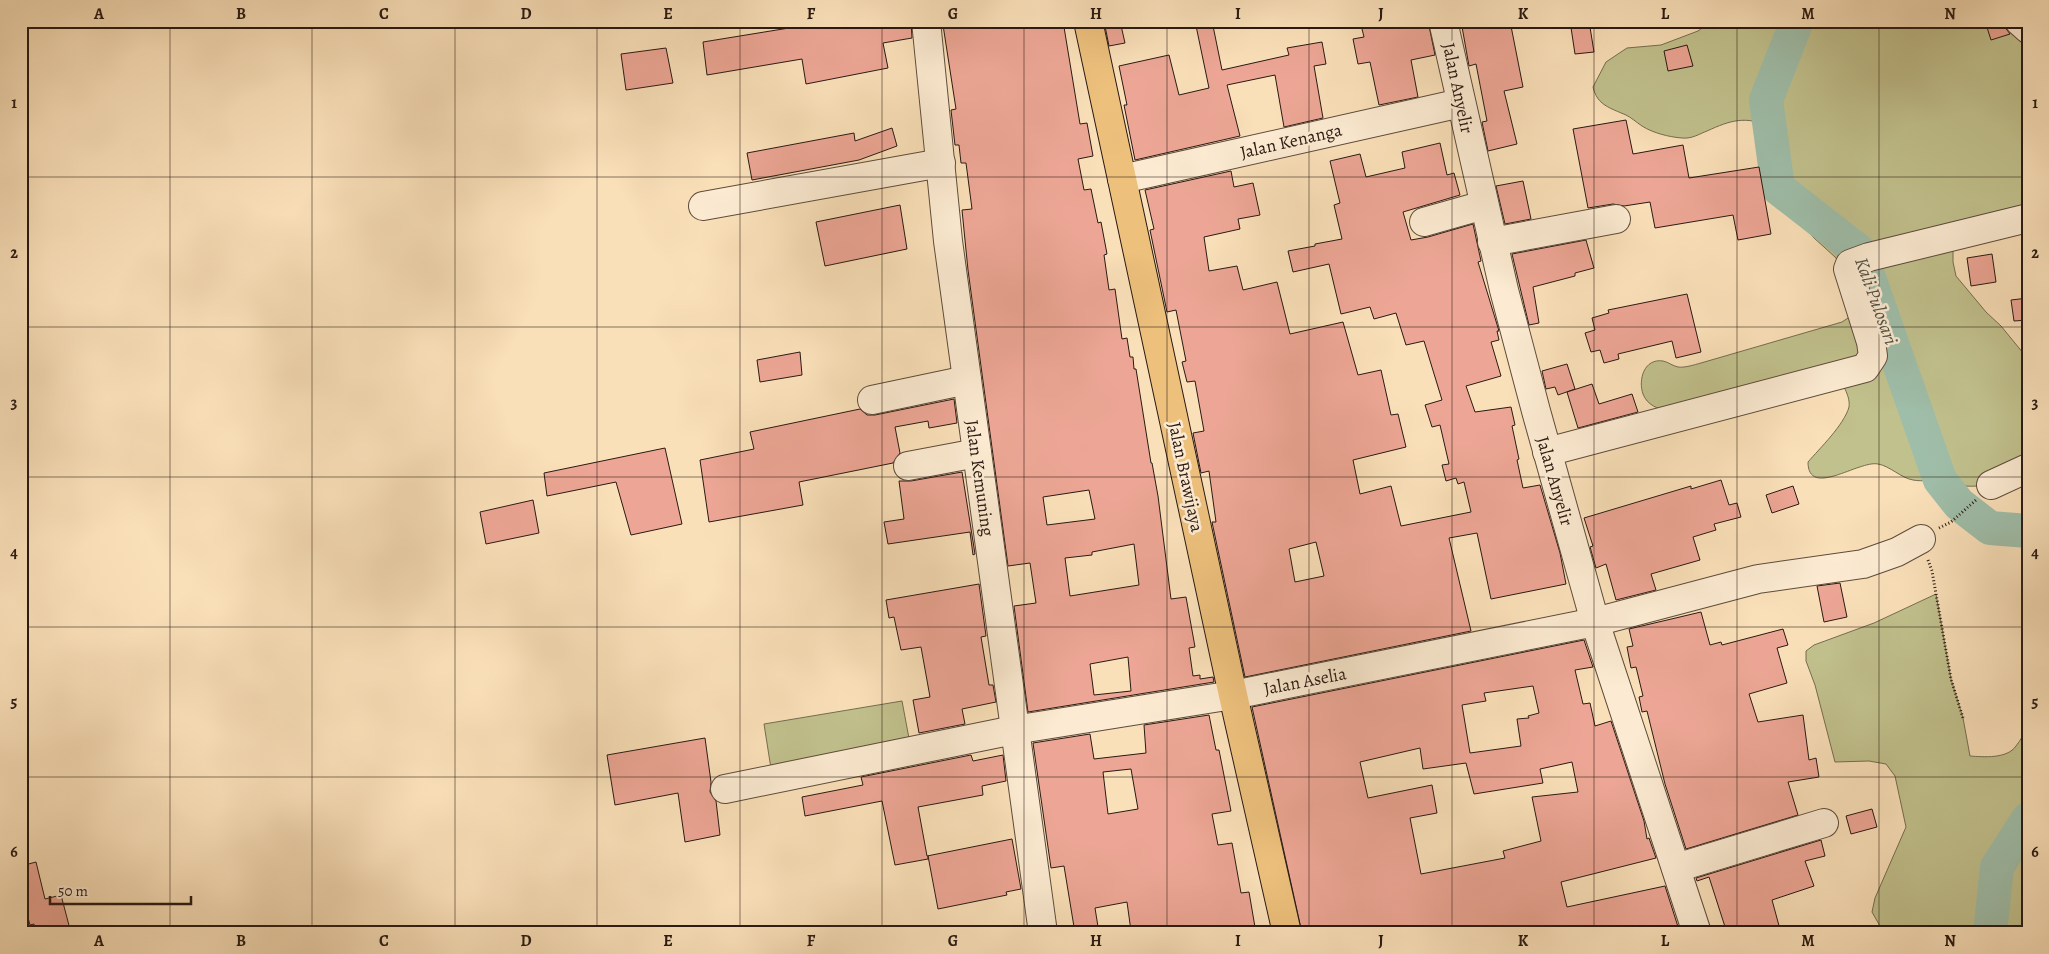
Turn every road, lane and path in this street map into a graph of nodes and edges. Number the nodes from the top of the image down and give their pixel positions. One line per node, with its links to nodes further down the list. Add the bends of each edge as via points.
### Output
1 (926, 21): 7 (street, Jalan Kemuning)
2 (1088, 21): 8 (main road, Jalan Brawijaya)
3 (1443, 21): 6 (street, Jalan Anyelir)
4 (2019, 21): 5 (street)
5 (2028, 29)
6 (1460, 103): 8 (street, Jalan Kenanga); 10 (street, Jalan Anyelir)
7 (941, 163): 9 (street); 15 (street, Jalan Kemuning)
8 (1122, 179): 26 (main road, Jalan Brawijaya)
9 (703, 206)
10 (1484, 206): 13 (street); 14 (street, Jalan Anyelir)
11 (1616, 218): 14 (street)
12 (2028, 218): 17 (street, via 1850,264 1848,269 1871,342 1873,356 1865,368)
13 (1424, 222)
14 (1492, 242): 17 (street, Jalan Anyelir)
15 (967, 380): 16 (street); 18 (street, Jalan Kemuning)
16 (872, 400)
17 (1548, 452): 25 (street, Jalan Anyelir)
18 (977, 454): 19 (street); 28 (street, Jalan Kemuning)
19 (908, 466)
20 (2028, 468): 21 (street)
21 (1992, 485)
22 (1972, 505): 23 (path)
23 (1950, 522)
24 (1921, 539): 25 (street, Jalan Aselia, via 1863,564 1758,578); 27 (path, via 1932,572 1951,679)
25 (1595, 622): 26 (street, Jalan Aselia); 31 (street, Jalan Anyelir)
26 (1233, 695): 28 (street, Jalan Aselia); 33 (main road, Jalan Brawijaya)
27 (1963, 718)
28 (1014, 730): 29 (street, Jalan Aselia); 32 (street, Jalan Kemuning)
29 (725, 789)
30 (1824, 823): 31 (street)
31 (1676, 868): 34 (street, Jalan Anyelir)
32 (1043, 933)
33 (1286, 933)
34 (1697, 933)

